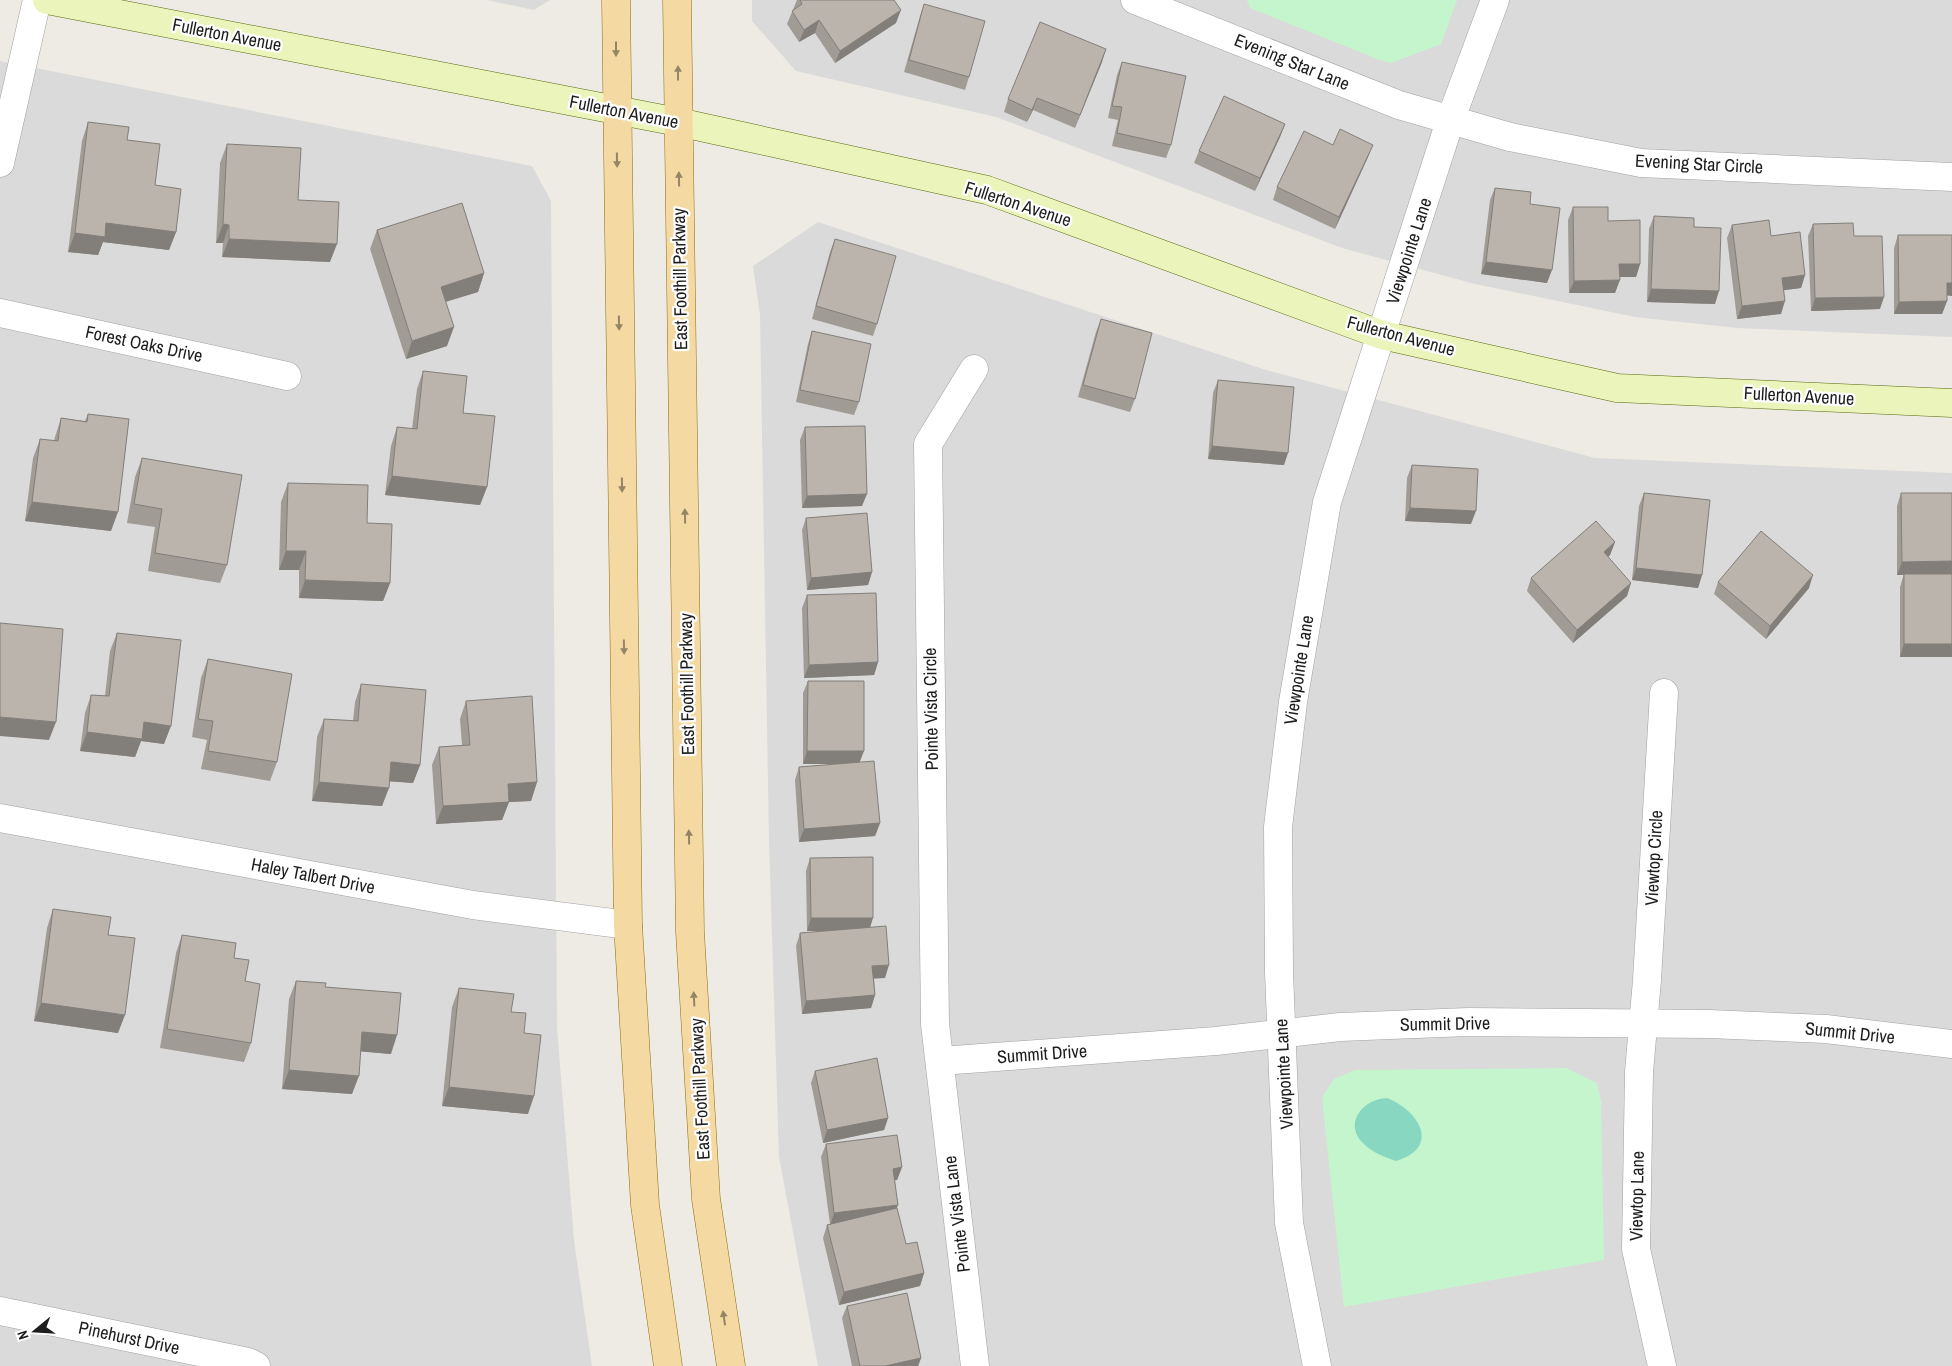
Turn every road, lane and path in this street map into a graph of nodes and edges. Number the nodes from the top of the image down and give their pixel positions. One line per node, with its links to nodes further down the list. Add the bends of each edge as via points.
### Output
1 (37, 0): 11 (street)
2 (47, 0): 8 (main road, Fullerton Avenue)
3 (616, 0): 8 (main road, one-way to 8)
4 (677, 0): 10 (main road, East Foothill Parkway, one-way to 4)
5 (1135, 0): 7 (street, Evening Star Lane)
6 (1495, 0): 9 (street, Viewpointe Lane)
7 (1195, 11): 9 (street, Evening Star Lane, via 1399,105)
8 (617, 111): 10 (main road, Fullerton Avenue); 20 (main road, one-way to 20)
9 (1450, 121): 12 (street, Evening Star Circle, via 1510,137 1640,163); 14 (street, Viewpointe Lane)
10 (678, 122): 14 (main road, Fullerton Avenue, via 987,190); 28 (main road, East Foothill Parkway, one-way to 10, via 706,1200 690,932)
11 (0, 163)
12 (1952, 177)
13 (0, 313): 16 (street, Forest Oaks Drive)
14 (1382, 335): 17 (main road, Fullerton Avenue, via 1617,388); 22 (street, Viewpointe Lane, via 1327,502 1293,702 1278,827)
15 (974, 369): 24 (street, Pointe Vista Circle, via 928,444 935,1024)
16 (287, 376)
17 (1952, 403)
18 (1664, 693): 21 (street, Viewtop Circle)
19 (0, 818): 20 (street, Haley Talbert Drive, via 473,906)
20 (628, 925): 27 (main road, via 645,1205)
21 (1644, 1023): 22 (street, Summit Drive, via 1468,1022); 23 (street, Summit Drive, via 1826,1029); 31 (street, Viewtop Lane, via 1639,1072 1636,1249)
22 (1282, 1032): 24 (street, Summit Drive, via 1216,1041); 30 (street, Viewpointe Lane, via 1289,1223)
23 (1952, 1044)
24 (940, 1062): 29 (street, Pointe Vista Lane)
25 (0, 1311): 26 (street, Pinehurst Drive)
26 (256, 1366)
27 (668, 1366)
28 (730, 1366)
29 (975, 1366)
30 (1317, 1366)
31 (1662, 1366)

